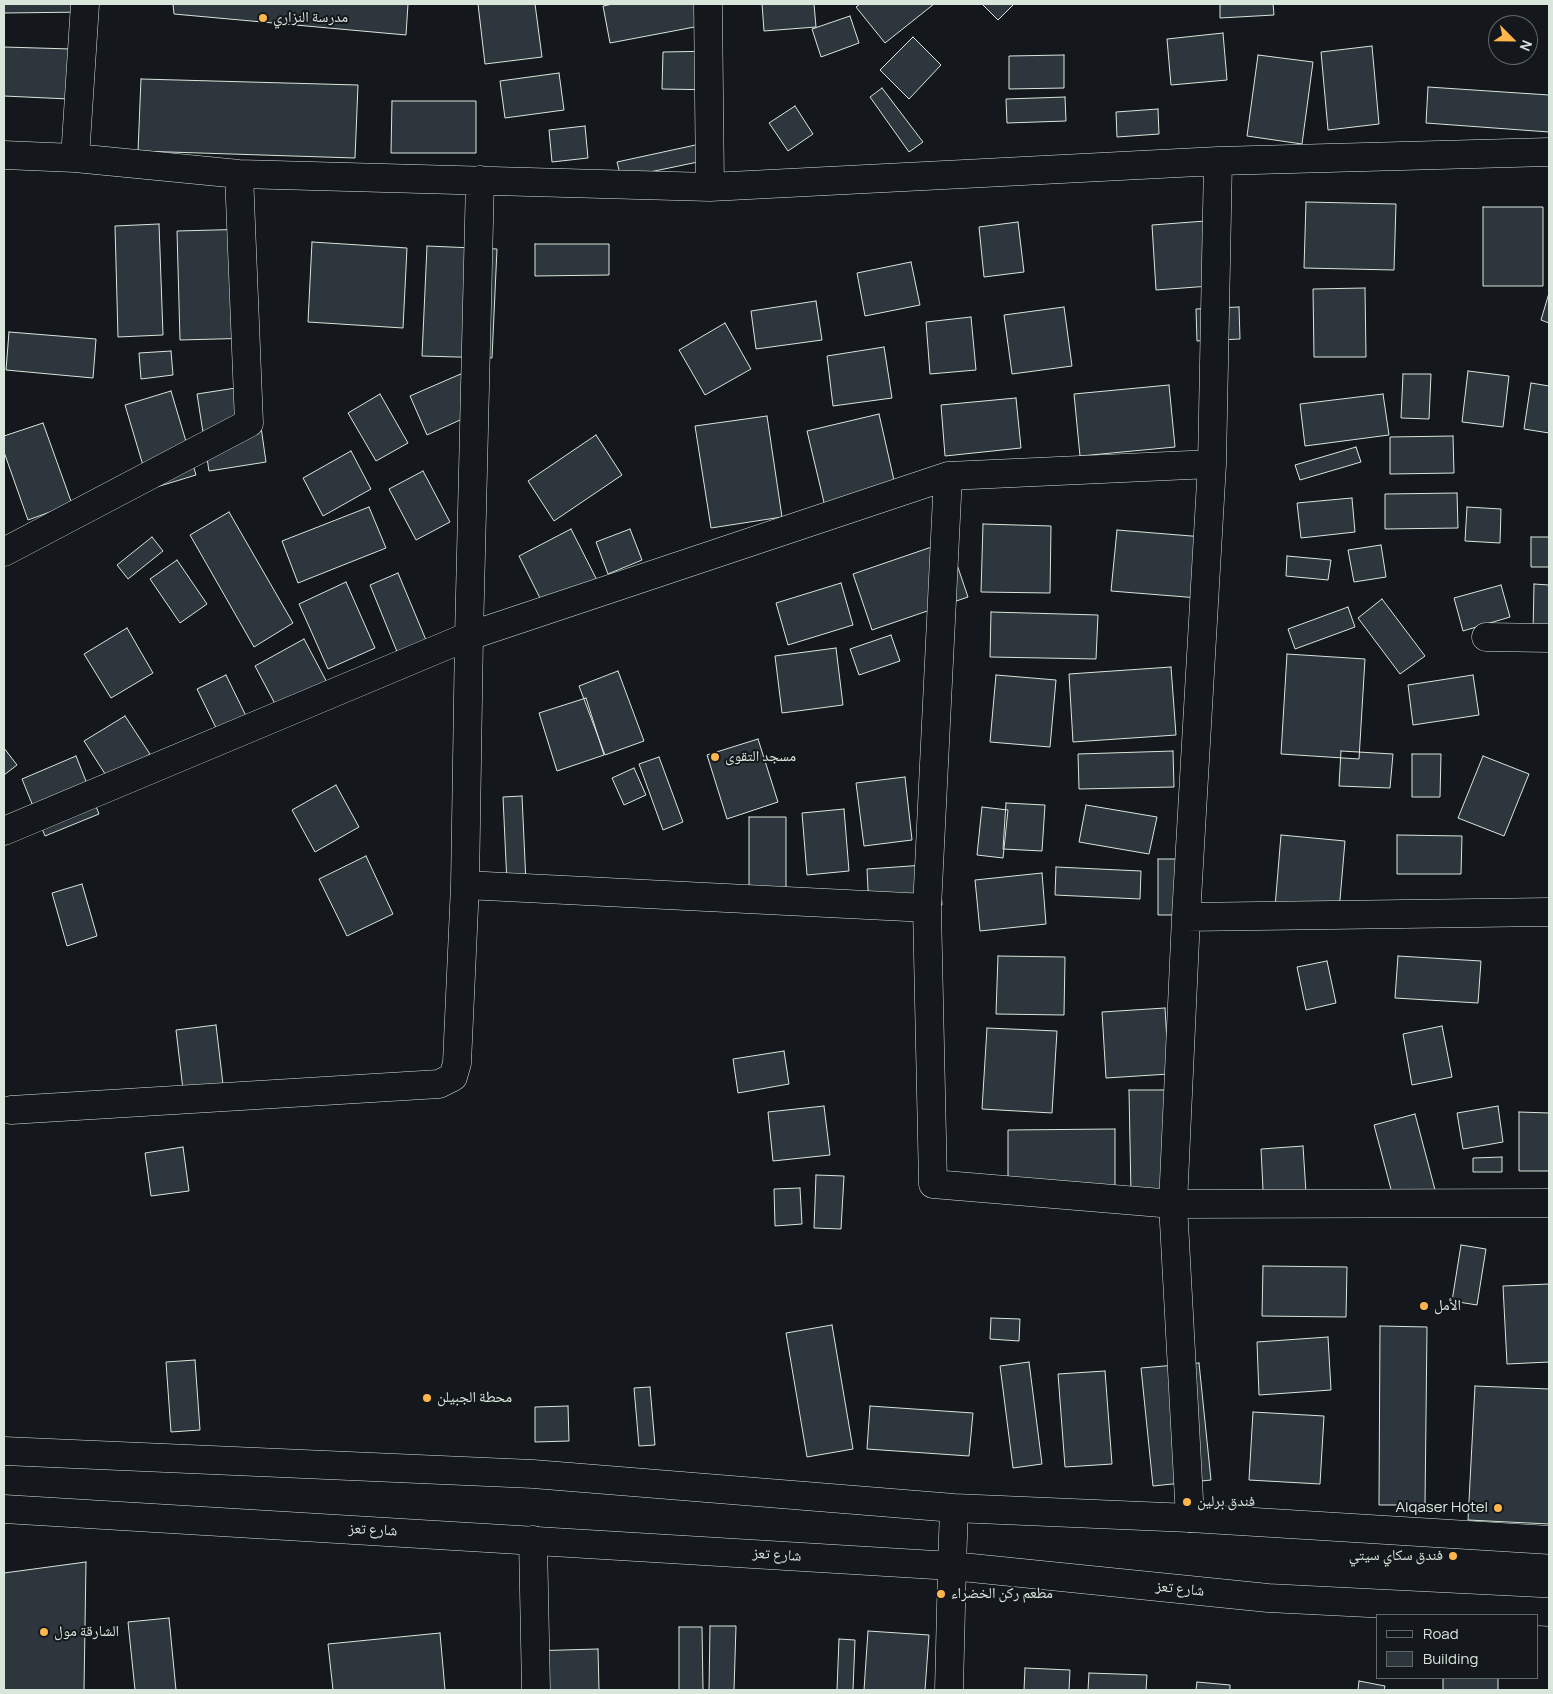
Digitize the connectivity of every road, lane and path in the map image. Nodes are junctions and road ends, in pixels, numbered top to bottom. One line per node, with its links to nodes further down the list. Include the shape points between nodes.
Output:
1 (85, 4): 5 (main road)
2 (708, 4): 9 (main road)
3 (1549, 152): 6 (main road)
4 (4, 155): 5 (main road)
5 (75, 158): 7 (main road)
6 (1218, 161): 9 (main road); 10 (main road)
7 (239, 174): 8 (main road); 12 (main road, via 249,423)
8 (480, 180): 9 (main road); 13 (main road)
9 (710, 187)
10 (1212, 464): 11 (main road); 20 (main road)
11 (948, 476): 13 (main road); 18 (main road)
12 (4, 552)
13 (469, 636): 16 (main road); 17 (main road)
14 (1486, 637): 15 (main road)
15 (1549, 638)
16 (4, 831)
17 (465, 885): 18 (main road); 21 (main road, via 457,1063 453,1077 439,1084)
18 (927, 908): 23 (main road, via 933,1184)
19 (1549, 912): 20 (main road)
20 (1186, 917): 23 (main road)
21 (11, 1110)
22 (1549, 1203): 23 (main road)
23 (1173, 1204): 27 (main road)
24 (4, 1451): 26 (main road, via 533,1474)
25 (4, 1508): 28 (main road, شارع تعز)
26 (954, 1508): 27 (main road); 30 (main road)
27 (1190, 1518): 29 (main road)
28 (533, 1540): 30 (main road, شارع تعز); 32 (main road)
29 (1549, 1540)
30 (952, 1566): 31 (main road, شارع تعز, via 1268,1598); 33 (main road)
31 (1549, 1612)
32 (536, 1690)
33 (949, 1690)

